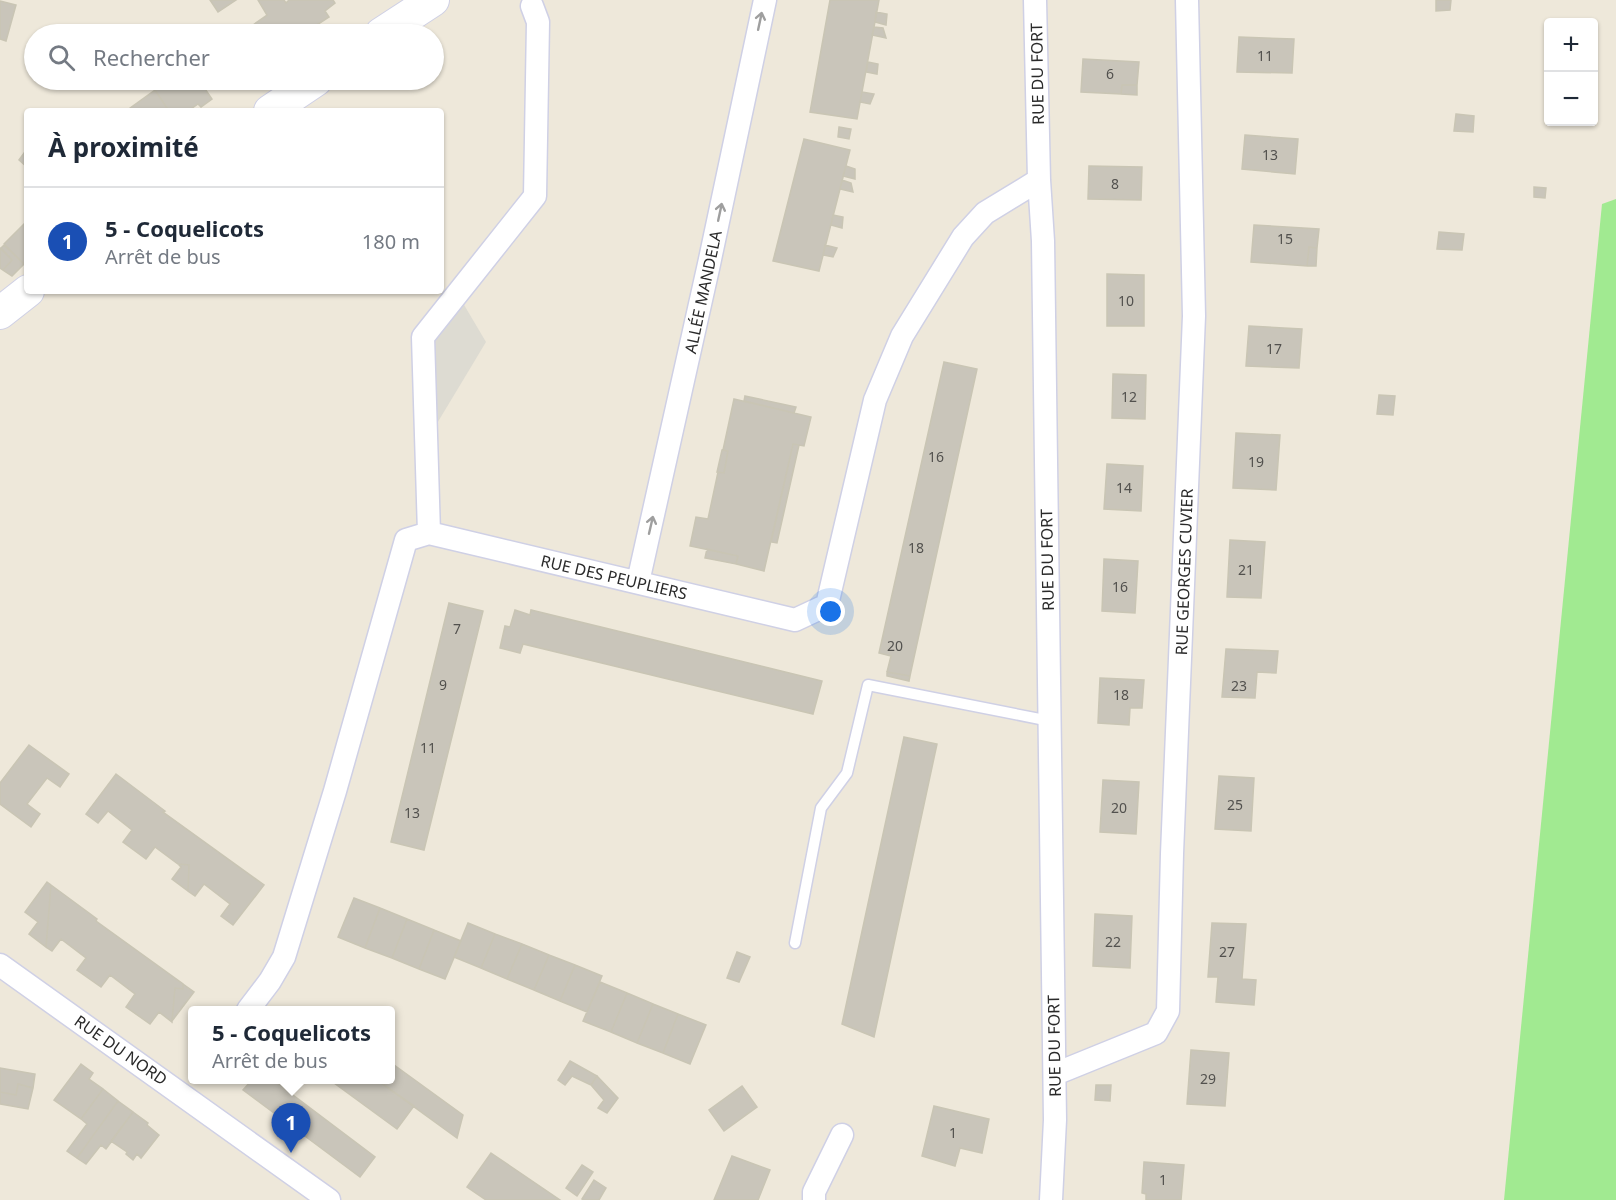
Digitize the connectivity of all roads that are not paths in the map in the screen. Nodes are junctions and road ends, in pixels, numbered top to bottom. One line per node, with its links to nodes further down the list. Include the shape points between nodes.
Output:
1 (433, 0): 6 (street)
2 (765, 0): 13 (street, ALLÉE MANDELA, one-way to 2)
3 (1035, 0): 9 (street, RUE DU FORT)
4 (1187, 0): 18 (street, RUE GEORGES CUVIER, via 1194,316 1168,1011 1156,1033)
5 (532, 6): 12 (street, via 538,22 535,196 423,337)
6 (396, 24)
7 (301, 90): 8 (street)
8 (274, 108)
9 (1039, 180): 13 (street, RUE DES PEUPLIERS, via 985,213 963,237 902,336 875,400 827,605 795,620); 14 (street, RUE DU FORT)
10 (24, 294): 11 (street)
11 (0, 313)
12 (429, 533): 13 (street, RUE DES PEUPLIERS); 17 (street, via 406,540 284,957)
13 (638, 582)
14 (1050, 721): 15 (lane, via 868,685 846,773 821,808); 18 (street, RUE DU FORT)
15 (795, 944)
16 (0, 965): 19 (street, RUE DU NORD)
17 (252, 1006)
18 (1055, 1074): 23 (street, RUE DU FORT)
19 (192, 1088): 21 (street, RUE DU NORD)
20 (842, 1135): 22 (street, via 814,1192)
21 (329, 1200)
22 (814, 1200)
23 (1051, 1200)

